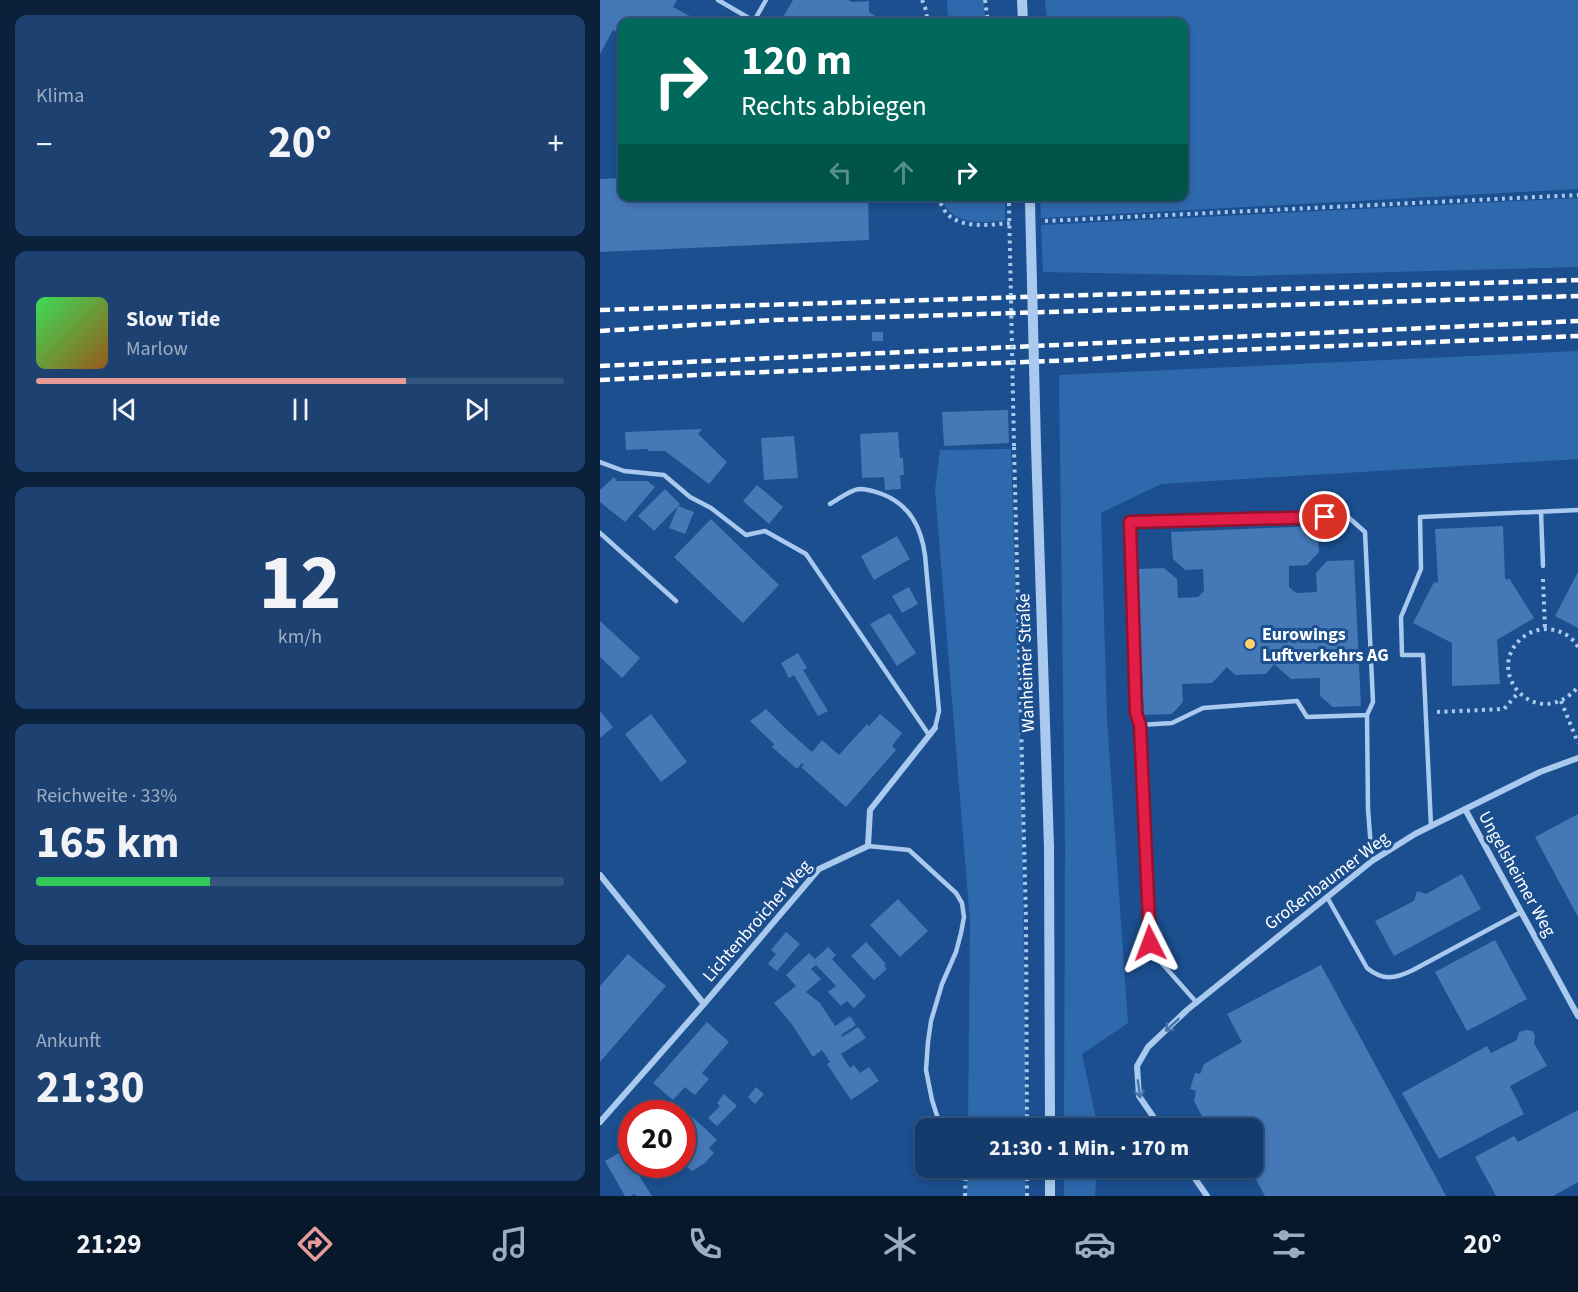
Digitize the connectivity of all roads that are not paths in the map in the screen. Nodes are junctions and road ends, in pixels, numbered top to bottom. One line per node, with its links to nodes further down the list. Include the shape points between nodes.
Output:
1 (718, 0): 4 (lane)
2 (766, 0): 5 (lane)
3 (1022, 0): 6 (street)
4 (749, 18)
5 (756, 18)
6 (1023, 18)
7 (1030, 201): 31 (street, Wanheimer Straße, bridge, via 1049,847)
8 (600, 462): 18 (lane, via 624,471 664,475 746,535 765,531 806,554)
9 (830, 504): 17 (lane, via 857,489 870,490 903,506 919,530 925,555 939,711)
10 (1578, 510): 11 (lane)
11 (1541, 512): 13 (lane); 21 (lane, via 1420,518 1421,569 1401,616 1402,655 1423,655)
12 (600, 533): 14 (lane)
13 (1543, 566)
14 (676, 601)
15 (1367, 715): 16 (lane, via 1307,717 1297,701 1203,708 1172,723); 16 (lane, via 1373,702 1365,532 1347,516 1130,522 1136,713); 23 (lane)
16 (1140, 725): 27 (lane, via 1150,943 1159,960)
17 (935, 728): 18 (street)
18 (929, 735): 22 (street, via 870,810)
19 (1578, 758): 20 (street, Großenbaumer Weg)
20 (1465, 809): 21 (street, Großenbaumer Weg); 26 (street, Ungelsheimer Weg)
21 (1431, 826): 23 (street, Großenbaumer Weg)
22 (868, 846): 28 (street, Lichtenbroicher Weg, via 819,869); 30 (lane, via 909,850 962,903 961,933 942,984 928,1042 926,1070)
23 (1372, 861): 25 (street, Großenbaumer Weg)
24 (600, 875): 28 (street, Lichtenbroicher Weg)
25 (1327, 897): 26 (lane, via 1367,968 1388,978 1413,970); 27 (street, Großenbaumer Weg)
26 (1521, 912): 29 (street, Ungelsheimer Weg)
27 (1197, 1003): 32 (street, Großenbaumer Weg, one-way to 32, via 1148,1047 1137,1066 1139,1096)
28 (704, 1004): 33 (street, Lichtenbroicher Weg)
29 (1578, 1017)
30 (938, 1118)
31 (1050, 1118)
32 (1154, 1118)
33 (600, 1122)
34 (1050, 1178): 36 (street)
35 (1195, 1178): 37 (street)
36 (1050, 1196)
37 (1207, 1196)

